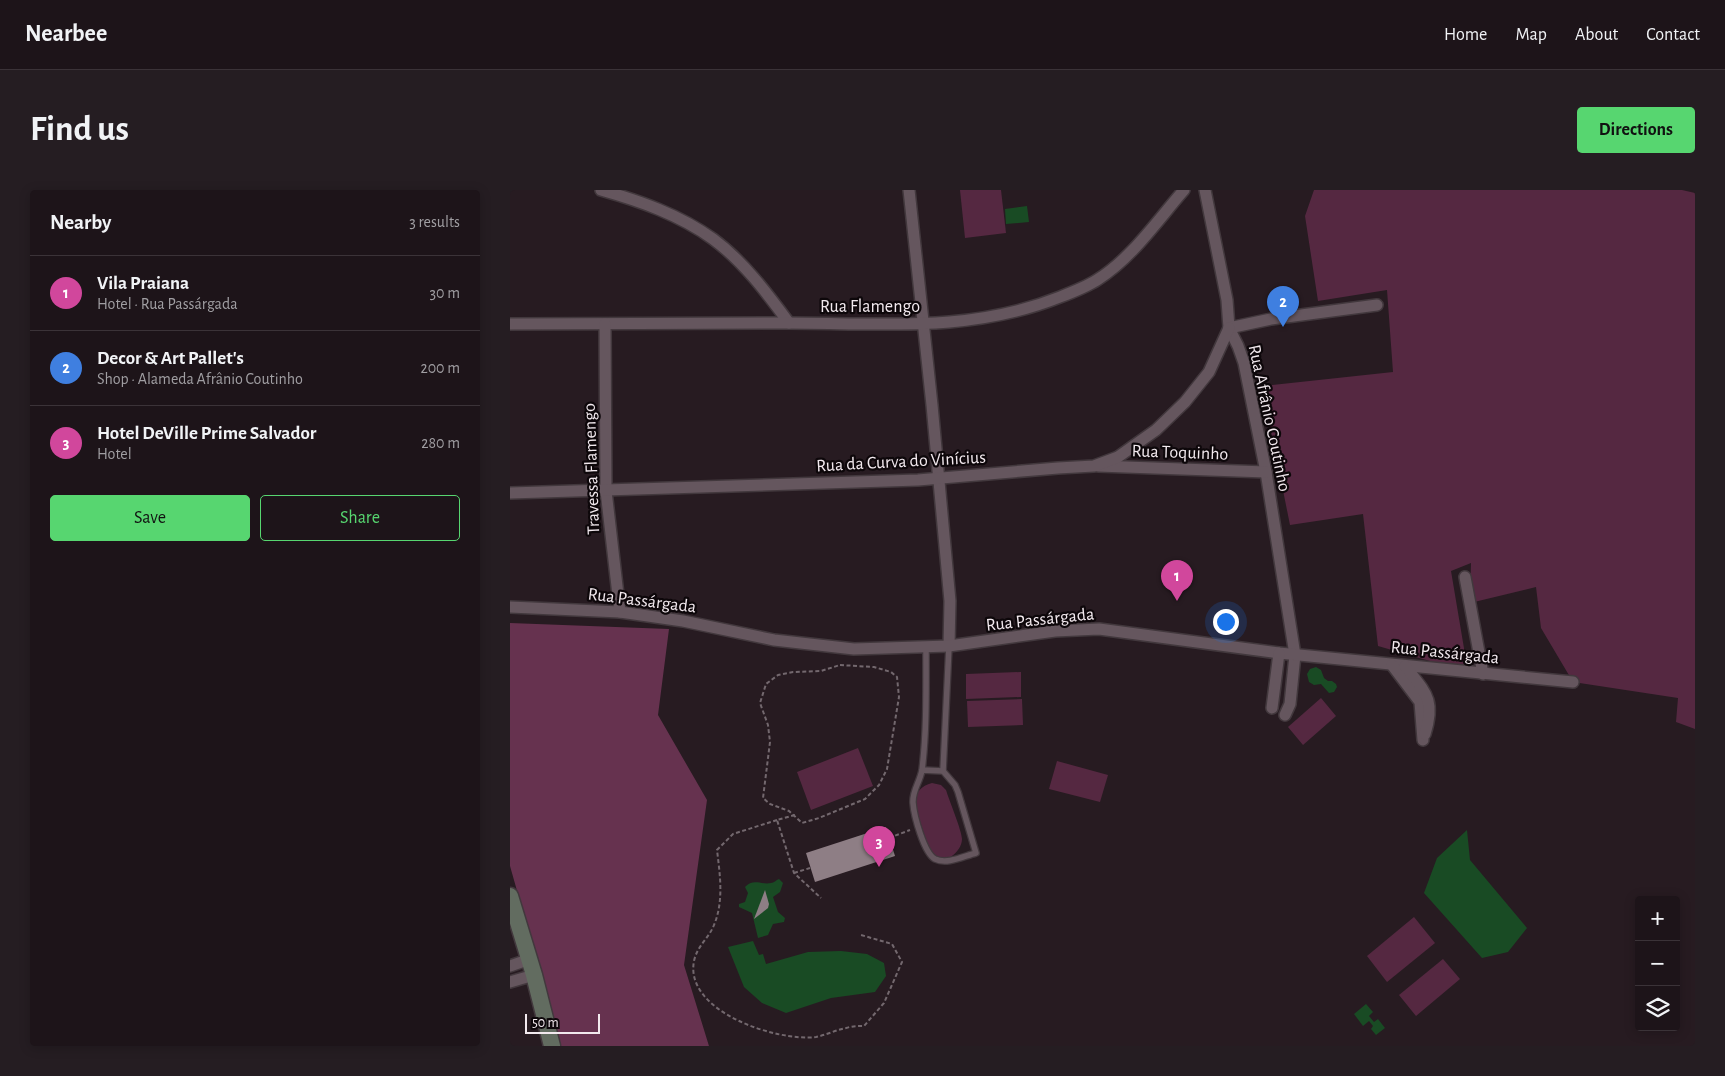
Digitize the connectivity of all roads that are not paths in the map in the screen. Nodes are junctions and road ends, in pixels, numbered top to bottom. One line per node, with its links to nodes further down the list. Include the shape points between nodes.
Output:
1 (601, 190): 6 (street, via 669,214 713,239 747,270)
2 (910, 190): 9 (street)
3 (1184, 190): 9 (street, Rua Flamengo, via 1132,251 1098,280 1049,302 996,317)
4 (1205, 190): 10 (street, Rua Afrânio Coutinho, via 1227,300)
5 (1377, 305): 10 (street)
6 (789, 323): 8 (street, Rua Flamengo); 9 (street, Rua Flamengo)
7 (510, 324): 8 (street, Rua Flamengo)
8 (605, 324): 14 (street, Travessa Flamengo)
9 (924, 325): 13 (street)
10 (1229, 328): 11 (street, Rua da Curva do Vinícius, via 1209,372 1185,402 1156,430 1118,457); 12 (street, Rua Afrânio Coutinho, via 1244,363)
11 (1094, 466): 12 (street, Rua Toquinho); 13 (street, Rua da Curva do Vinícius)
12 (1266, 472): 22 (street, Rua Afrânio Coutinho)
13 (938, 479): 14 (street, Rua da Curva do Vinícius); 19 (street, via 950,600)
14 (606, 491): 15 (street, Rua da Curva do Vinícius); 18 (street, Travessa Flamengo)
15 (510, 493)
16 (1465, 577): 25 (street)
17 (510, 607): 18 (street, Rua Passárgada)
18 (620, 612): 20 (street, Rua Passárgada, via 774,640 854,649)
19 (949, 646): 20 (street, Rua Passárgada); 21 (street, Rua Passárgada, via 1086,629); 30 (lane)
20 (926, 648): 29 (lane)
21 (1279, 653): 22 (street, Rua Passárgada); 27 (street)
22 (1295, 655): 23 (street, Rua Passárgada); 28 (street, Rua Afrânio Coutinho, via 1290,704)
23 (1392, 665): 24 (street, Rua Passárgada); 24 (street, via 1420,702 1423,740 1428,725 1429,702)
24 (1405, 666): 25 (street, Rua Passárgada)
25 (1483, 674): 26 (street, Rua Passárgada)
26 (1573, 682)
27 (1272, 708)
28 (1285, 714)
29 (922, 770): 30 (lane); 30 (lane, via 913,800 919,826 928,853 948,861 976,853 955,785)
30 (943, 770)
31 (510, 896): 33 (main road)
32 (510, 966): 33 (street)
33 (532, 967): 34 (street); 35 (main road)
34 (510, 982)
35 (552, 1046)

